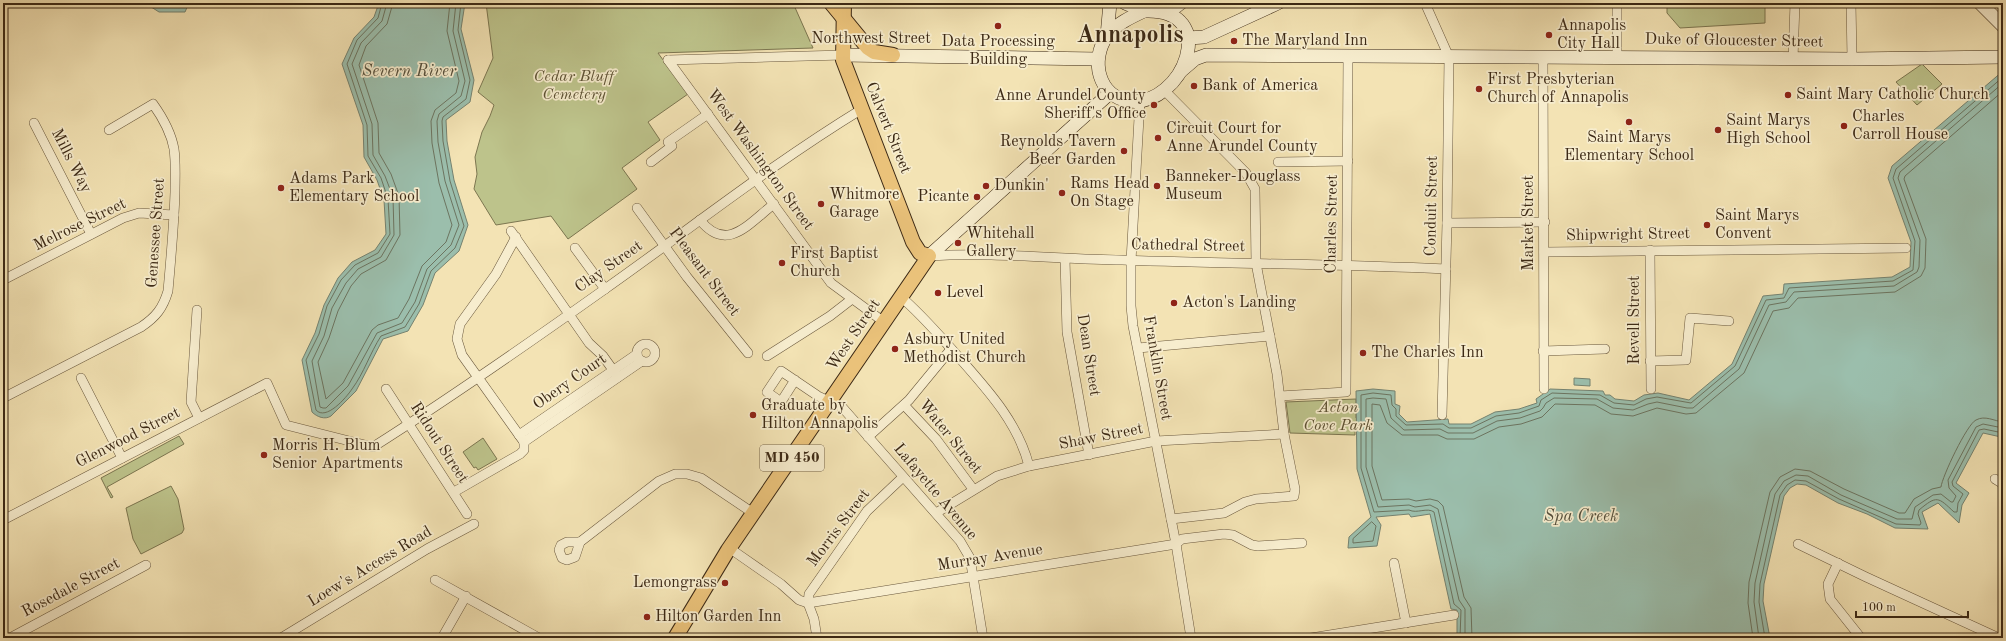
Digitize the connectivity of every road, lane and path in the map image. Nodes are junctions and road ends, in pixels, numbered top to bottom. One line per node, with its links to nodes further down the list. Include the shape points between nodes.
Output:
1 (831, 3): 14 (main road)
2 (844, 3): 14 (main road, Calvert Street)
3 (1110, 3): 16 (main road)
4 (1125, 3): 12 (main road)
5 (1184, 3): 13 (street)
6 (1278, 3): 17 (main road, via 1204,37)
7 (1425, 3): 21 (street, Conduit Street)
8 (1617, 3): 23 (street)
9 (1795, 3): 25 (street)
10 (1851, 3): 26 (street)
11 (1980, 3): 15 (main road)
12 (1144, 12): 13 (main road, via 1161,11); 16 (main road, via 1124,21)
13 (1170, 14): 17 (main road, via 1183,25)
14 (843, 17): 18 (main road, Calvert Street); 19 (main road, via 868,48 874,52)
15 (2003, 26)
16 (1107, 36): 28 (main road)
17 (1188, 38): 29 (main road, via 1187,58)
18 (843, 55): 19 (main road, Northwest Street); 27 (street, Northwest Street); 33 (main road, Calvert Street)
19 (893, 55): 28 (main road, Northwest Street)
20 (1348, 55): 21 (main road, Duke of Gloucester Street); 29 (main road, Duke of Gloucester Street, via 1206,55 1195,59); 37 (street, Charles Street)
21 (1449, 57): 22 (main road, Duke of Gloucester Street); 46 (street, Conduit Street)
22 (1543, 57): 23 (main road, Duke of Gloucester Street); 45 (street, Market Street)
23 (1617, 57): 25 (main road, Duke of Gloucester Street)
24 (2003, 57): 26 (main road, Duke of Gloucester Street)
25 (1794, 59): 26 (main road, Duke of Gloucester Street)
26 (1852, 59)
27 (668, 60): 34 (street, West Washington Street)
28 (1098, 60): 31 (main road, via 1100,80)
29 (1181, 71): 30 (main road)
30 (1164, 90): 32 (main road); 56 (street, via 1252,181 1256,198)
31 (1110, 93): 32 (main road, via 1124,100); 53 (main road, West Street / MD 450)
32 (1140, 100): 55 (street, Franklin Street)
33 (862, 109): 40 (street, Clay Street); 53 (main road, Calvert Street, via 915,245 920,253)
34 (708, 114): 38 (street, via 668,142 672,146); 40 (street, West Washington Street)
35 (34, 123): 47 (street, Mills Way)
36 (109, 130): 43 (street, Genessee Street, via 153,104 163,117 174,149)
37 (1348, 161): 39 (street); 57 (street, Charles Street)
38 (651, 162)
39 (1278, 162)
40 (756, 179): 41 (street, West Washington Street); 44 (street, Clay Street)
41 (774, 204): 44 (street, via 734,235 722,236 712,233); 62 (street, West Washington Street, via 831,283)
42 (637, 208): 48 (street, Pleasant Street)
43 (174, 215): 47 (street, Melrose Street, via 139,213); 84 (street, Genessee Street, via 168,291 159,313 141,327)
44 (700, 220): 48 (street, Clay Street)
45 (1544, 222): 46 (street); 52 (street, Market Street)
46 (1448, 223): 58 (street, Conduit Street)
47 (91, 234): 59 (street, Melrose Street)
48 (665, 246): 60 (street, Clay Street); 72 (street, Pleasant Street, via 687,278)
49 (575, 248): 60 (street)
50 (1906, 248): 51 (street, Shipwright Street)
51 (1650, 250): 52 (street, Shipwright Street); 75 (street, Revell Street)
52 (1544, 252): 71 (street, Market Street)
53 (929, 256): 54 (street, Cathedral Street); 61 (main road, West Street / MD 450)
54 (1066, 259): 55 (street, Cathedral Street); 95 (street, Dean Street, via 1067,332)
55 (1131, 260): 56 (street, Cathedral Street); 68 (street, Franklin Street, via 1131,306)
56 (1256, 262): 57 (street, Cathedral Street); 67 (street)
57 (1347, 264): 58 (street, Cathedral Street); 83 (street, Charles Street, via 1346,392)
58 (1446, 269): 87 (street, Conduit Street)
59 (3, 280)
60 (604, 289): 64 (street, Clay Street)
61 (901, 297): 66 (main road, West Street / MD 450); 70 (street, via 931,324)
62 (852, 299): 66 (street, West Washington Street); 73 (street)
63 (197, 310): 88 (street, via 191,402)
64 (569, 314): 76 (street); 77 (street, Clay Street); 77 (street, via 513,234 496,274 460,324 457,339 462,355)
65 (1729, 321): 75 (street, via 1690,318 1686,360)
66 (884, 322): 85 (main road, West Street / MD 450)
67 (1270, 336): 68 (street); 83 (street)
68 (1138, 348): 93 (street, Franklin Street)
69 (1605, 348): 71 (street)
70 (951, 349): 86 (street); 97 (street, via 997,403 1022,441)
71 (1543, 351): 81 (street, Market Street)
72 (748, 353)
73 (767, 356)
74 (639, 357): 76 (street, Obery Court)
75 (1650, 361): 82 (street, Revell Street)
76 (615, 374): 92 (street, Obery Court)
77 (477, 377): 89 (street, Clay Street); 92 (street)
78 (81, 378): 96 (street)
79 (795, 380): 85 (street, Lafayette Avenue)
80 (386, 389): 89 (street, Ridout Street)
81 (1544, 389)
82 (1651, 389)
83 (1280, 396): 90 (street)
84 (3, 398)
85 (830, 402): 91 (street, Lafayette Avenue, via 842,407); 103 (main road, West Street / MD 450)
86 (904, 405): 91 (street); 101 (street, Water Street, via 936,439)
87 (1442, 415)
88 (199, 418): 94 (street, Glenwood Street, via 267,383 286,425); 96 (street, Glenwood Street)
89 (409, 424): 94 (street, Clay Street); 102 (street, Ridout Street)
90 (1284, 434): 93 (street, Shaw Street); 106 (street, via 1295,489 1294,496 1256,499 1224,513)
91 (868, 437): 98 (street, Lafayette Avenue)
92 (522, 438): 102 (street, via 524,450 520,454)
93 (1156, 441): 95 (street, Shaw Street); 106 (street, Franklin Street)
94 (373, 447)
95 (1089, 454): 97 (street, Shaw Street)
96 (122, 458): 107 (street, Glenwood Street)
97 (1029, 466): 101 (street, Shaw Street, via 997,476)
98 (903, 477): 104 (street, Lafayette Avenue); 120 (street, Morris Street, via 867,511 809,594)
99 (1995, 479): 100 (street)
100 (2003, 484)
101 (973, 489): 104 (street, Shaw Street)
102 (454, 492): 105 (street, Ridout Street)
103 (753, 513): 109 (street, via 701,478 675,474 659,481); 113 (main road, West Street / MD 450)
104 (936, 513): 117 (street, Lafayette Avenue, via 965,549 970,558)
105 (467, 514)
106 (1171, 519): 111 (street, Franklin Street)
107 (3, 520)
108 (474, 524): 125 (street, Loew's Access Road, via 427,549)
109 (580, 542)
110 (1302, 543): 111 (street, Murray Avenue, via 1258,546 1233,535 1224,534 1182,539)
111 (1176, 544): 117 (street, Murray Avenue); 131 (street, Franklin Street)
112 (1798, 544): 115 (street)
113 (728, 550): 120 (street, via 735,552 782,584 799,600); 128 (main road, West Street / MD 450)
114 (1394, 563): 122 (street)
115 (1838, 563): 123 (street); 133 (street, via 1828,584 1830,599)
116 (146, 565): 124 (street, Rosedale Street)
117 (973, 576): 120 (street, Murray Avenue); 130 (street, Lafayette Avenue)
118 (435, 580): 119 (street)
119 (466, 596): 126 (street); 127 (street)
120 (808, 603): 129 (street)
121 (1454, 615): 122 (street)
122 (1406, 623): 132 (street)
123 (1977, 628): 134 (street); 135 (street)
124 (10, 638)
125 (281, 638)
126 (442, 638)
127 (539, 638)
128 (675, 638)
129 (817, 638)
130 (983, 638)
131 (1191, 638)
132 (1311, 638)
133 (1861, 638)
134 (1974, 638)
135 (1999, 638)

